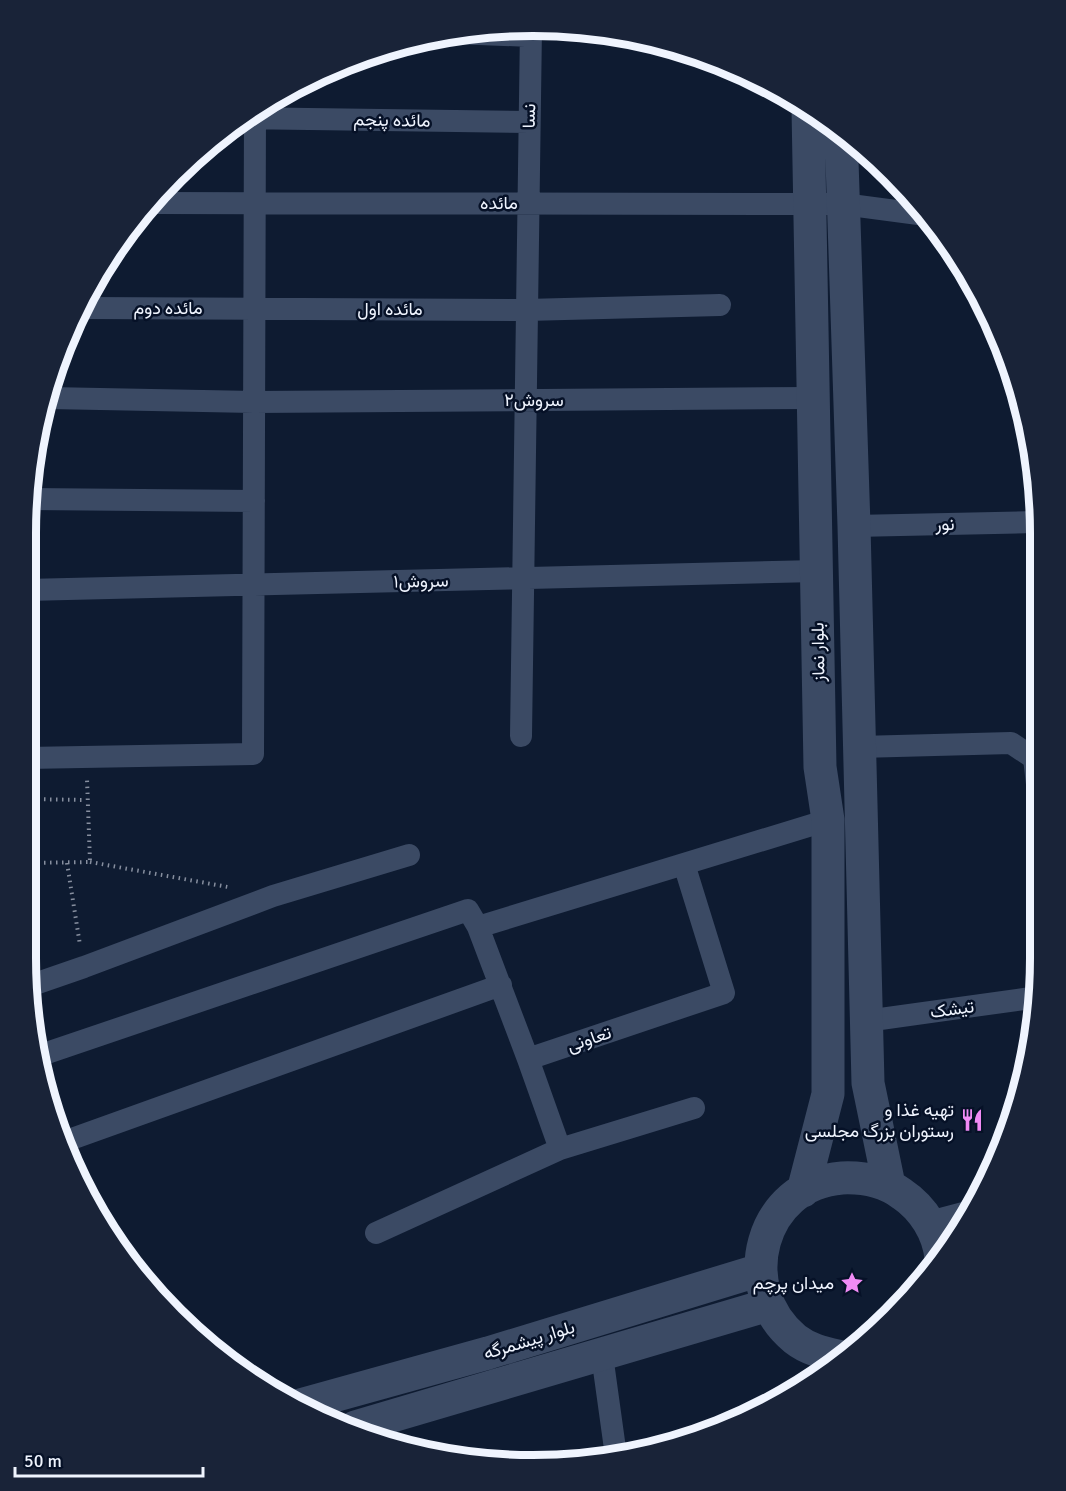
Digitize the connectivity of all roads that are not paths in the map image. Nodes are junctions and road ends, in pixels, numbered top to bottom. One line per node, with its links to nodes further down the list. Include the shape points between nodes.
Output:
1 (531, 36): 4 (street, نسا)
2 (263, 116): 4 (street, مائده پنجم)
3 (808, 120): 10 (main road, بلوار نماز)
4 (529, 122): 9 (street, نسا)
5 (252, 123): 8 (street)
6 (841, 143): 11 (main road)
7 (161, 203): 8 (street, مائده)
8 (255, 203): 9 (street, مائده); 15 (street)
9 (528, 203): 10 (street, مائده); 16 (street, نسا)
10 (810, 204): 11 (street, مائده); 18 (main road, بلوار نماز)
11 (843, 204): 12 (street, مائده); 24 (main road)
12 (914, 213)
13 (720, 305): 16 (street, مائده اول)
14 (90, 308): 15 (street, مائده دوم)
15 (254, 308): 16 (street, مائده اول); 20 (street)
16 (526, 310): 19 (street, نسا)
17 (55, 398): 20 (street)
18 (813, 398): 19 (street, سروش۲); 25 (main road, بلوار نماز)
19 (525, 400): 20 (street, سروش۲); 26 (street, نسا)
20 (254, 402): 22 (street)
21 (37, 499): 22 (street)
22 (254, 501): 27 (street)
23 (1030, 522): 24 (street, نور)
24 (854, 526): 30 (main road)
25 (817, 572): 26 (street, سروش۱); 33 (main road, بلوار نماز, via 820,767)
26 (522, 578): 27 (street, سروش۱); 29 (street, نسا)
27 (253, 584): 28 (street, سروش۱); 32 (street, via 253,754)
28 (36, 590)
29 (521, 736)
30 (859, 747): 31 (street, via 1011,743); 40 (main road)
31 (1030, 756)
32 (36, 758)
33 (828, 820): 35 (street); 47 (main road, بلوار نماز, via 828,1094)
34 (409, 855): 37 (street, via 273,896)
35 (684, 864): 36 (street); 42 (street, تعاونی, via 724,993)
36 (478, 927): 38 (street); 41 (street, via 468,910)
37 (37, 983)
38 (501, 985): 42 (street); 44 (street)
39 (1028, 998): 40 (street, تیشک)
40 (866, 1021): 46 (main road, via 868,1083)
41 (46, 1053)
42 (528, 1059): 45 (street)
43 (694, 1108): 45 (street)
44 (71, 1139)
45 (560, 1149): 50 (street)
46 (889, 1185): 47 (main road, via 860,1177 830,1179); 49 (main road, via 914,1202)
47 (803, 1191): 52 (main road, via 785,1205 771,1225)
48 (954, 1221): 49 (main road)
49 (932, 1227): 51 (main road)
50 (376, 1233)
51 (937, 1246)
52 (760, 1270): 53 (main road); 58 (main road, بلوار پیشمرگه)
53 (768, 1305): 54 (main road); 55 (main road, بلوار پیشمرگه)
54 (796, 1339): 56 (main road); 57 (main road)
55 (602, 1355): 59 (main road, بلوار پیشمرگه); 60 (street)
56 (832, 1355)
57 (815, 1367)
58 (310, 1402)
59 (363, 1425)
60 (615, 1448)

